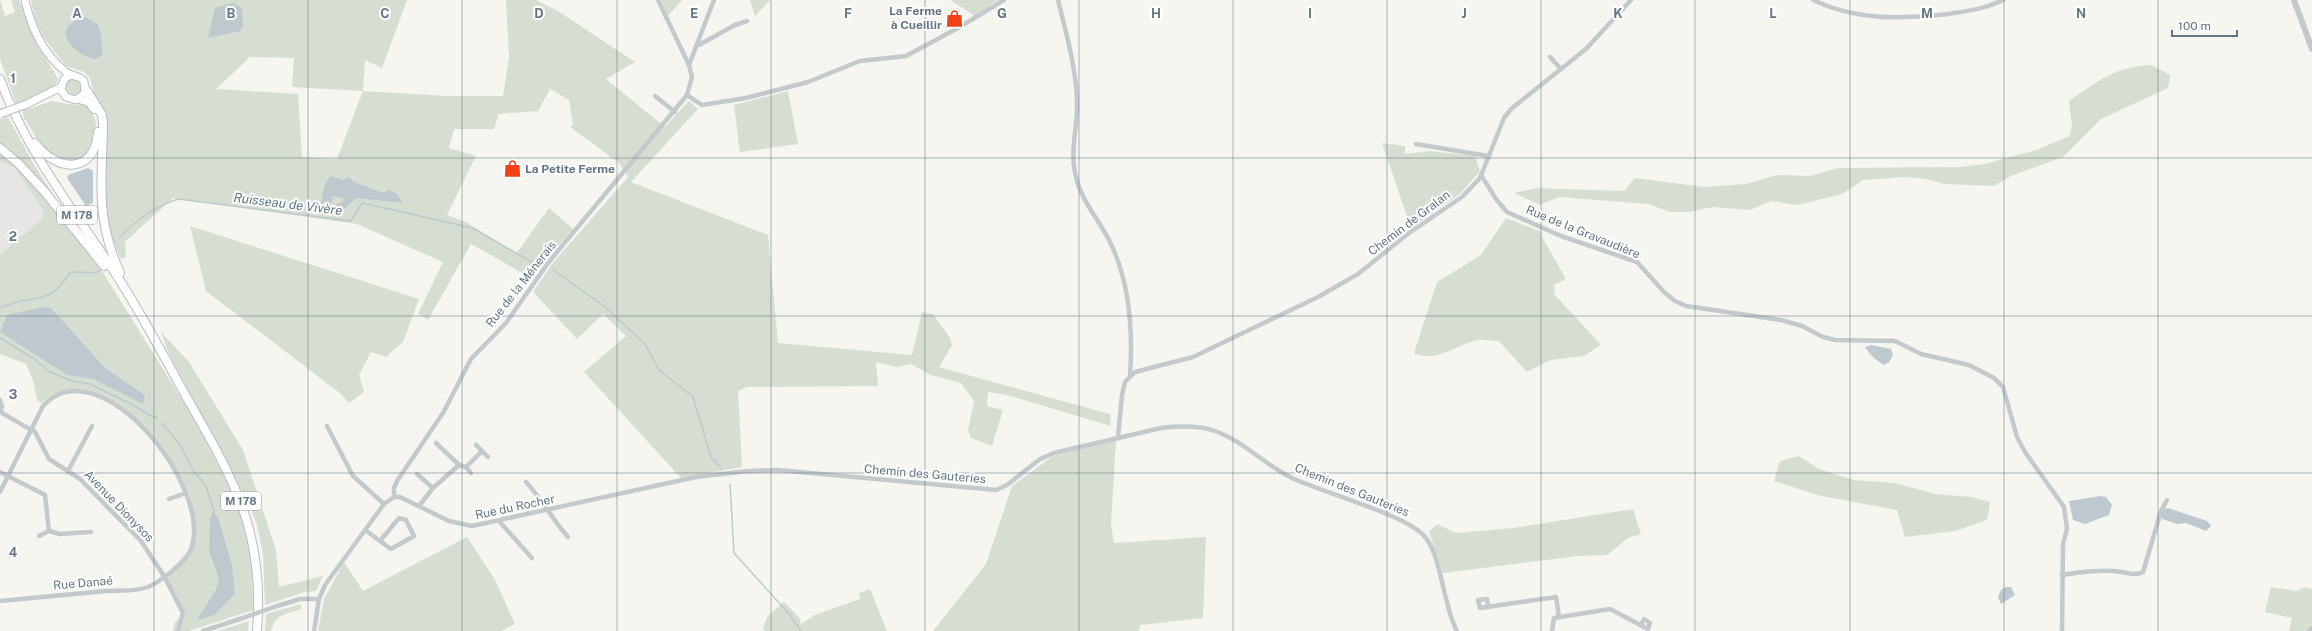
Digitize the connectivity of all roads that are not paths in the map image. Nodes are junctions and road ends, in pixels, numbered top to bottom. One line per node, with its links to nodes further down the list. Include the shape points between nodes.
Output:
1 (25, 0): 16 (main road, via 38,37)
2 (658, 0): 13 (street, Rue de la Ménerais)
3 (714, 0): 11 (street)
4 (1004, 0): 24 (street, via 906,56 860,61 808,82 746,98 702,104)
5 (1058, 0): 38 (street, via 1076,83 1077,110 1072,155 1074,172 1088,207 1111,246 1122,278 1133,341)
6 (1631, 0): 18 (street, Chemin de Gralan, via 1604,31)
7 (1813, 0): 8 (street, via 1853,14 1883,18 1911,18 1987,8)
8 (2003, 0)
9 (2294, 0): 12 (street)
10 (747, 21): 11 (street)
11 (699, 45): 14 (street)
12 (2312, 49)
13 (683, 51): 14 (street); 17 (street, Rue de la Ménerais)
14 (694, 52): 17 (street)
15 (1550, 56): 18 (street)
16 (52, 59): 19 (main road); 21 (main road)
17 (689, 65): 24 (street, Rue de la Ménerais, via 692,77)
18 (1561, 69): 34 (street, Chemin de Gralan, via 1511,109 1504,118)
19 (71, 75): 21 (main road); 22 (main road, via 82,78)
20 (0, 79): 29 (main road, M 178)
21 (62, 85): 25 (main road); 27 (main road)
22 (86, 89): 28 (main road); 37 (main road, via 102,115 100,202 107,240 122,278)
23 (0, 90): 36 (main road, M 178, via 30,151)
24 (687, 95): 30 (street, Rue de la Ménerais)
25 (64, 96): 27 (main road); 28 (main road, via 72,100)
26 (655, 96): 30 (street)
27 (39, 99): 31 (main road, bridge)
28 (79, 99): 29 (main road, via 88,102 97,116 96,147 92,155 78,164 66,166 46,156)
29 (12, 108): 37 (main road, M 178, via 36,152)
30 (675, 112): 62 (street, Rue de la Ménerais, via 548,264 506,323 471,359 443,413 397,481)
31 (0, 114)
32 (1416, 144): 34 (street)
33 (0, 148): 36 (main road, via 44,191)
34 (1488, 156): 35 (street, Chemin de Gralan)
35 (1481, 175): 38 (street, Chemin de Gralan, via 1462,196 1409,233 1358,274 1318,297 1193,357 1144,368); 76 (street, Rue de la Gravaudière, via 1507,212 1561,236 1637,262 1665,293 1674,301 1686,306 1782,320 1835,340 1895,341 1921,354 1968,365 1994,378 2003,387 2025,452 2064,507 2067,529 2063,544)
36 (104, 266): 39 (main road, M 178)
37 (146, 321): 39 (main road, M 178)
38 (1130, 376): 45 (street, via 1125,382 1122,395)
39 (179, 384): 85 (main road, M 178, via 230,476 246,515 258,577)
40 (0, 400): 41 (street)
41 (0, 412): 44 (street)
42 (92, 426): 52 (street)
43 (327, 426): 65 (street, via 353,476)
44 (31, 429): 52 (street, Avenue Dionysos, via 41,440 49,459); 56 (street, Rue Danaé); 60 (street, Rue Danaé, via 41,409 53,397 70,391 91,393 122,411 143,428 169,458)
45 (1118, 437): 61 (street, Chemin des Gauteries, via 1054,453 996,490 778,470 696,477); 87 (street, Chemin des Gauteries, via 1176,426 1216,431 1290,477 1413,526 1427,538 1431,547)
46 (436, 443): 50 (street)
47 (476, 445): 48 (street)
48 (482, 451): 49 (street); 51 (street)
49 (488, 457)
50 (459, 465): 51 (street); 58 (street)
51 (466, 466): 54 (street)
52 (68, 470): 77 (street, Avenue Dionysos, via 141,541)
53 (0, 472): 56 (street)
54 (472, 473)
55 (417, 474): 58 (street)
56 (8, 476): 59 (street, Rue Danaé); 70 (street, via 45,495)
57 (526, 482): 67 (street)
58 (433, 488): 66 (street)
59 (0, 492)
60 (186, 493): 63 (street); 77 (street, Rue Danaé, via 193,520 192,546 184,560)
61 (620, 494): 67 (street, Rue du Rocher)
62 (394, 497): 65 (street); 66 (street, Rue du Rocher, via 400,497)
63 (170, 499)
64 (2167, 500): 76 (street, via 2161,511 2143,572 2136,574 2092,571)
65 (384, 504): 69 (street)
66 (419, 506): 68 (street, Rue du Rocher, via 449,521 466,526)
67 (548, 510): 68 (street, Rue du Rocher); 73 (street, via 552,520)
68 (499, 521): 75 (street)
69 (365, 530): 74 (street); 78 (street)
70 (49, 531): 71 (street, via 60,534); 72 (street)
71 (91, 532)
72 (39, 536)
73 (568, 537)
74 (380, 541): 74 (street, via 391,549 414,536 406,520 399,518)
75 (532, 558)
76 (2062, 575): 89 (street, Rue de la Gravaudière)
77 (164, 576): 79 (street, Rue Danaé, via 142,588); 83 (street, Avenue Dionysos, via 183,613)
78 (319, 599): 84 (street, bridge, via 300,599); 86 (street)
79 (0, 601)
80 (1488, 607): 81 (street, via 1556,597)
81 (1559, 617): 82 (street, via 1610,609); 88 (street, via 1554,618)
82 (1641, 625)
83 (178, 631)
84 (203, 631)
85 (257, 631)
86 (314, 631)
87 (1457, 631)
88 (1552, 631)
89 (2062, 631)

